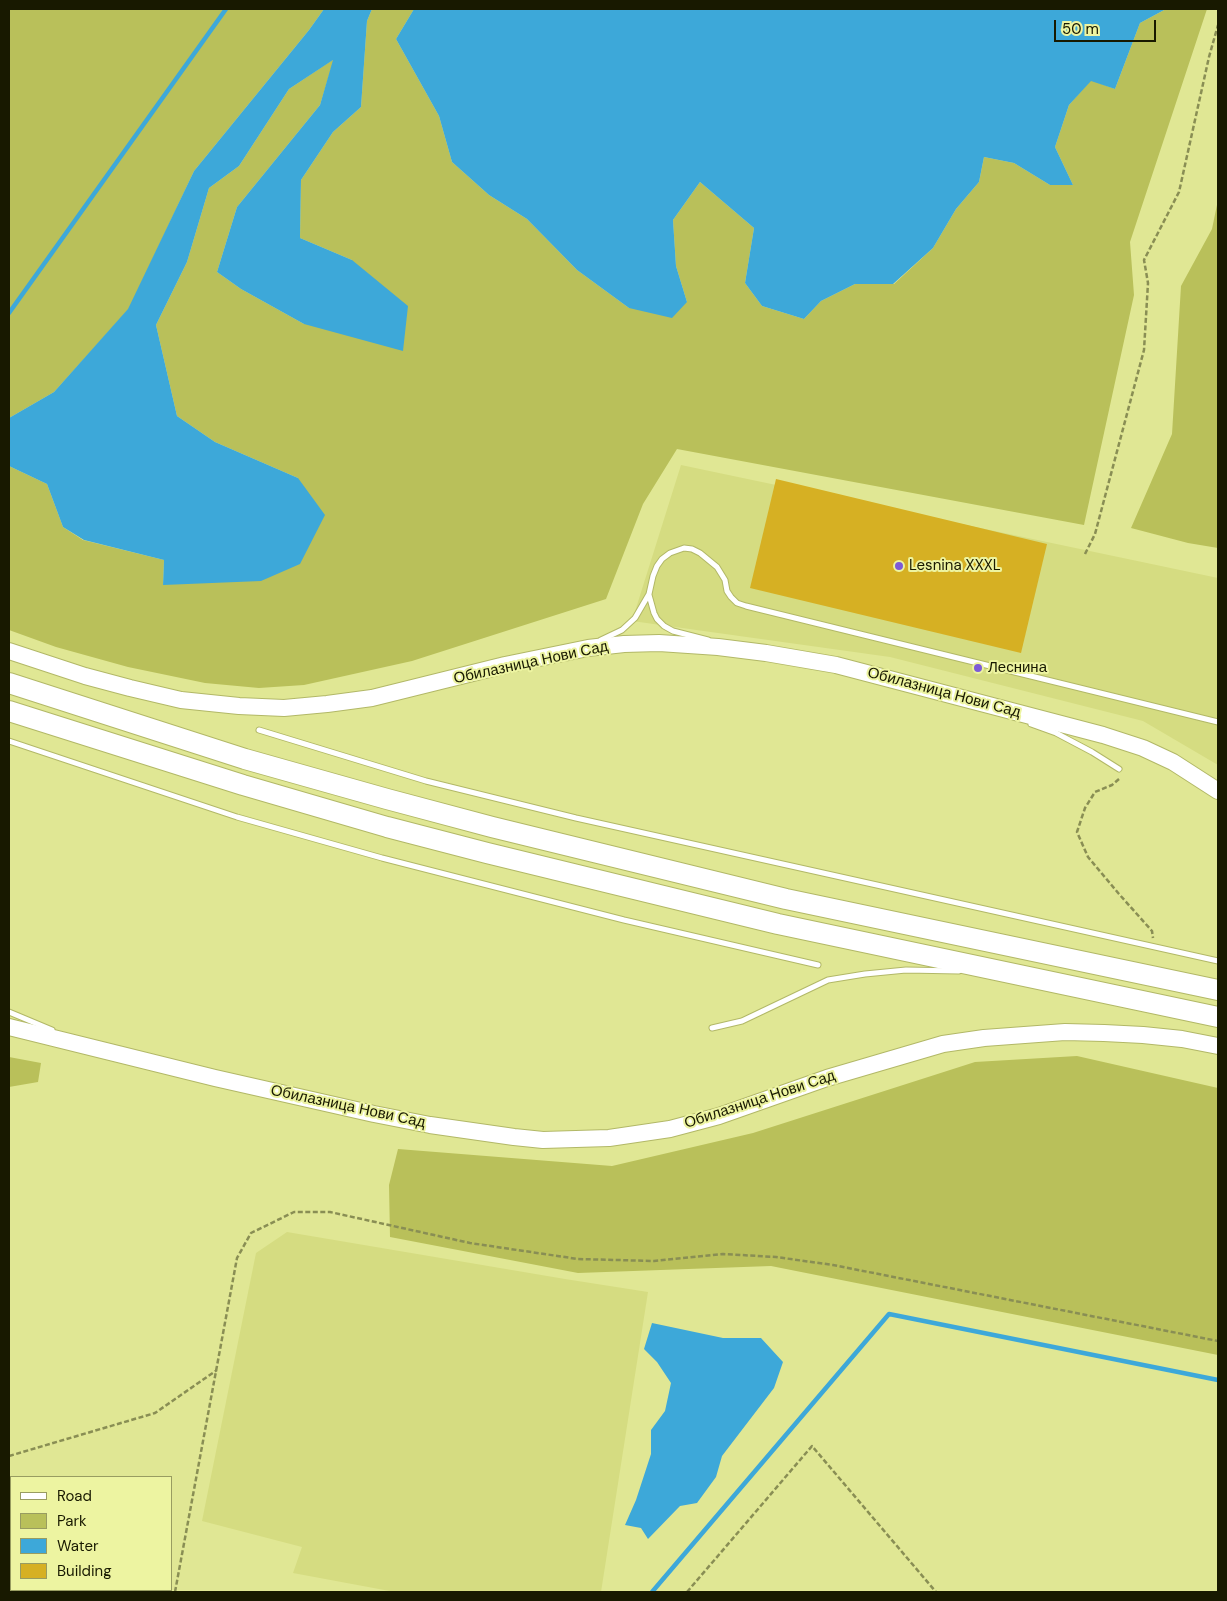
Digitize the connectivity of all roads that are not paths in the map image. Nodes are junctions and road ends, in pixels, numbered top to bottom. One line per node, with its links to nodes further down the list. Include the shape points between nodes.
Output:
1 (649, 594): 2 (lane, via 654,613 664,626 709,640); 3 (lane, via 629,625); 9 (lane, via 656,566 662,559 676,549 692,549 717,566 725,580 726,591 737,603 746,606)
2 (718, 647): 3 (main road, Обилазница Нови Сад, via 659,643); 6 (main road, Обилазница Нови Сад, via 836,665)
3 (588, 648): 4 (main road, Обилазница Нови Сад, via 372,698 284,708 181,700 85,676)
4 (9, 651)
5 (9, 683): 20 (highway, via 245,759 492,827 786,899)
6 (945, 694): 8 (lane); 14 (main road, Обилазница Нови Сад, via 1143,748 1173,762)
7 (9, 711): 19 (highway, via 387,827 769,922)
8 (1020, 720)
9 (1218, 722)
10 (1029, 723): 13 (lane, via 1056,733)
11 (259, 730): 15 (lane, via 426,781 576,818)
12 (9, 741): 16 (lane, via 237,818 624,920)
13 (1119, 769)
14 (1218, 791)
15 (1218, 961)
16 (818, 965)
17 (966, 972): 24 (lane, via 906,970 828,980 742,1020)
18 (976, 972): 19 (lane)
19 (1006, 972): 22 (highway)
20 (1218, 990)
21 (9, 1012): 26 (lane)
22 (1218, 1017)
23 (9, 1027): 26 (main road, Обилазница Нови Сад)
24 (712, 1028)
25 (1218, 1046): 26 (main road, Обилазница Нови Сад, via 1182,1039 1104,1033 1065,1032 984,1038 943,1044 670,1129 609,1138 552,1140 430,1125)
26 (98, 1049)

